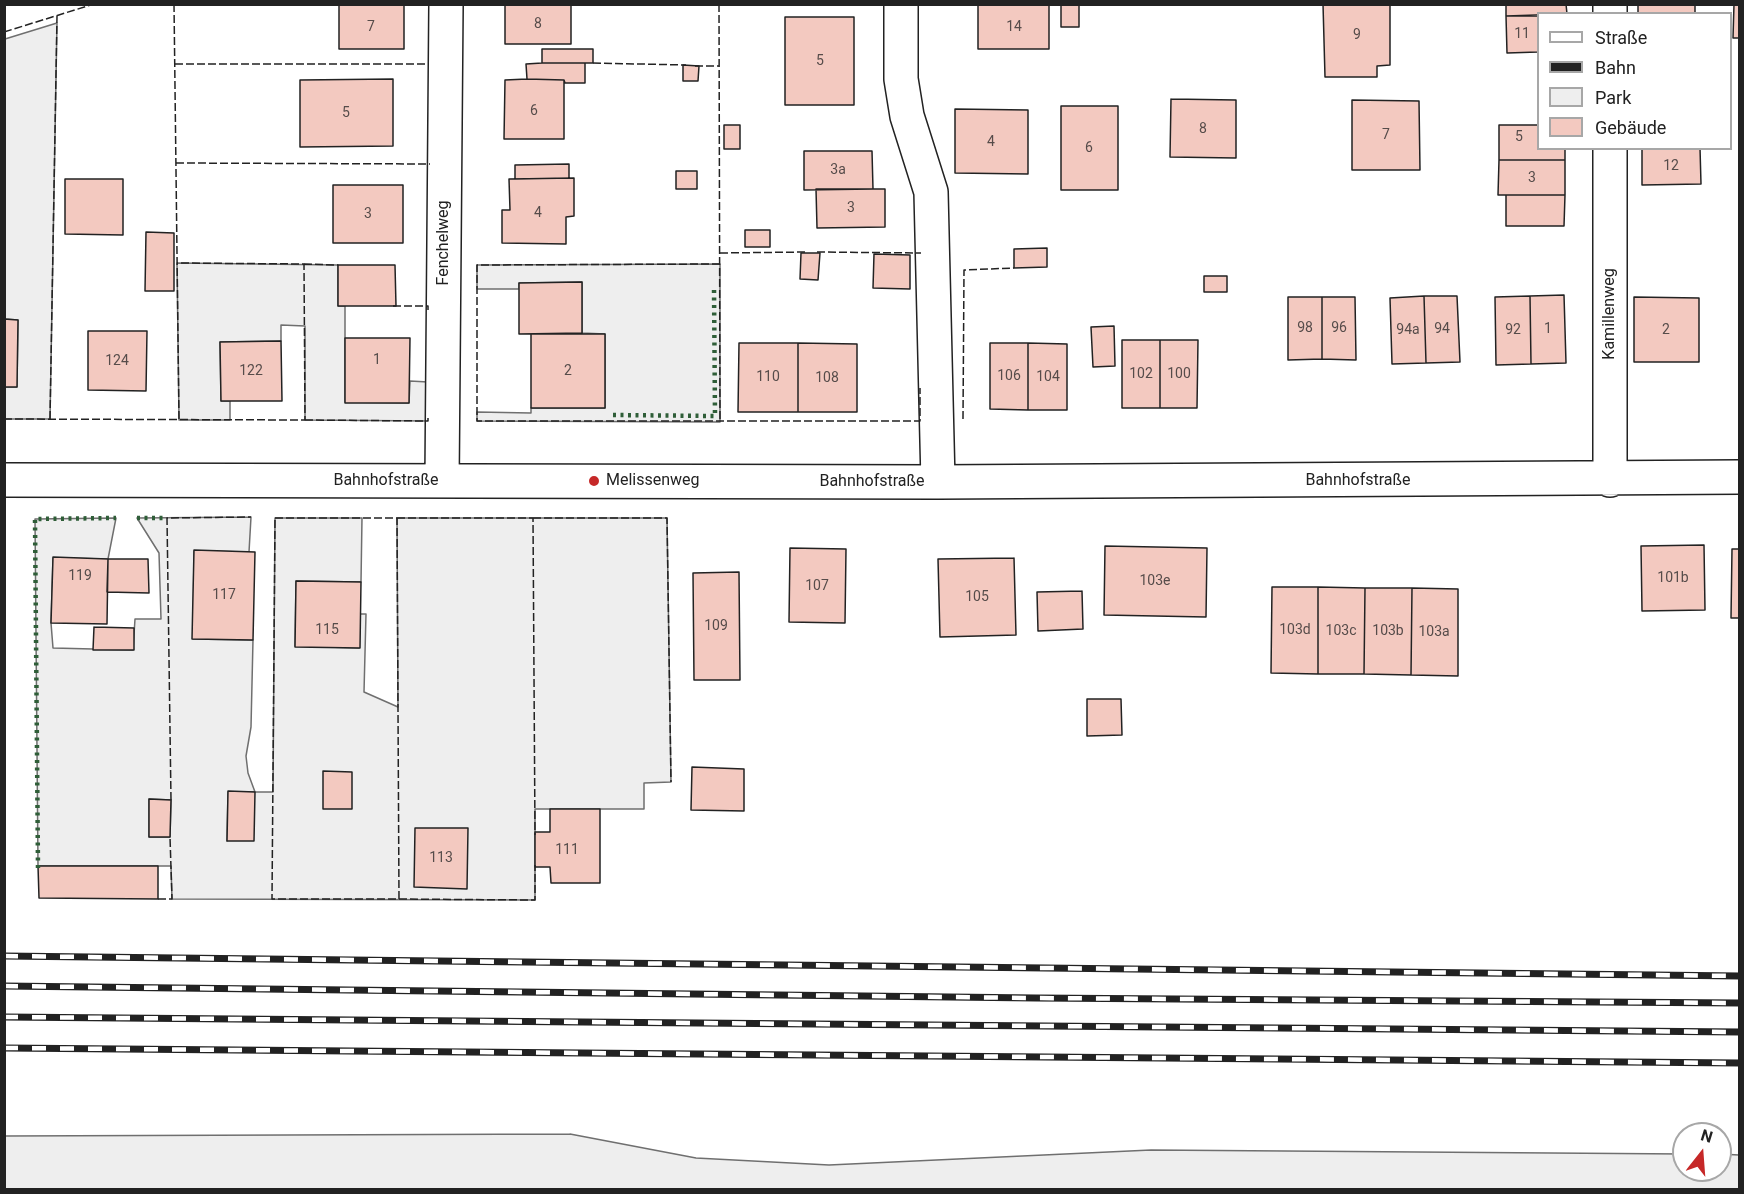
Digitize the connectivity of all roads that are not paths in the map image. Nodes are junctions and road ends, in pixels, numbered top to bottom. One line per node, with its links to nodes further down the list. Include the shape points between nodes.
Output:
1 (446, 4): 7 (street, Fenchelweg)
2 (901, 4): 8 (street, via 901,80 907,116 931,192)
3 (1610, 150): 6 (street, Kamillenweg)
4 (1740, 477): 6 (street, Bahnhofstraße)
5 (4, 480): 7 (street, Bahnhofstraße)
6 (1610, 480): 8 (street, Bahnhofstraße)
7 (442, 481): 8 (street, Bahnhofstraße)
8 (938, 483)

